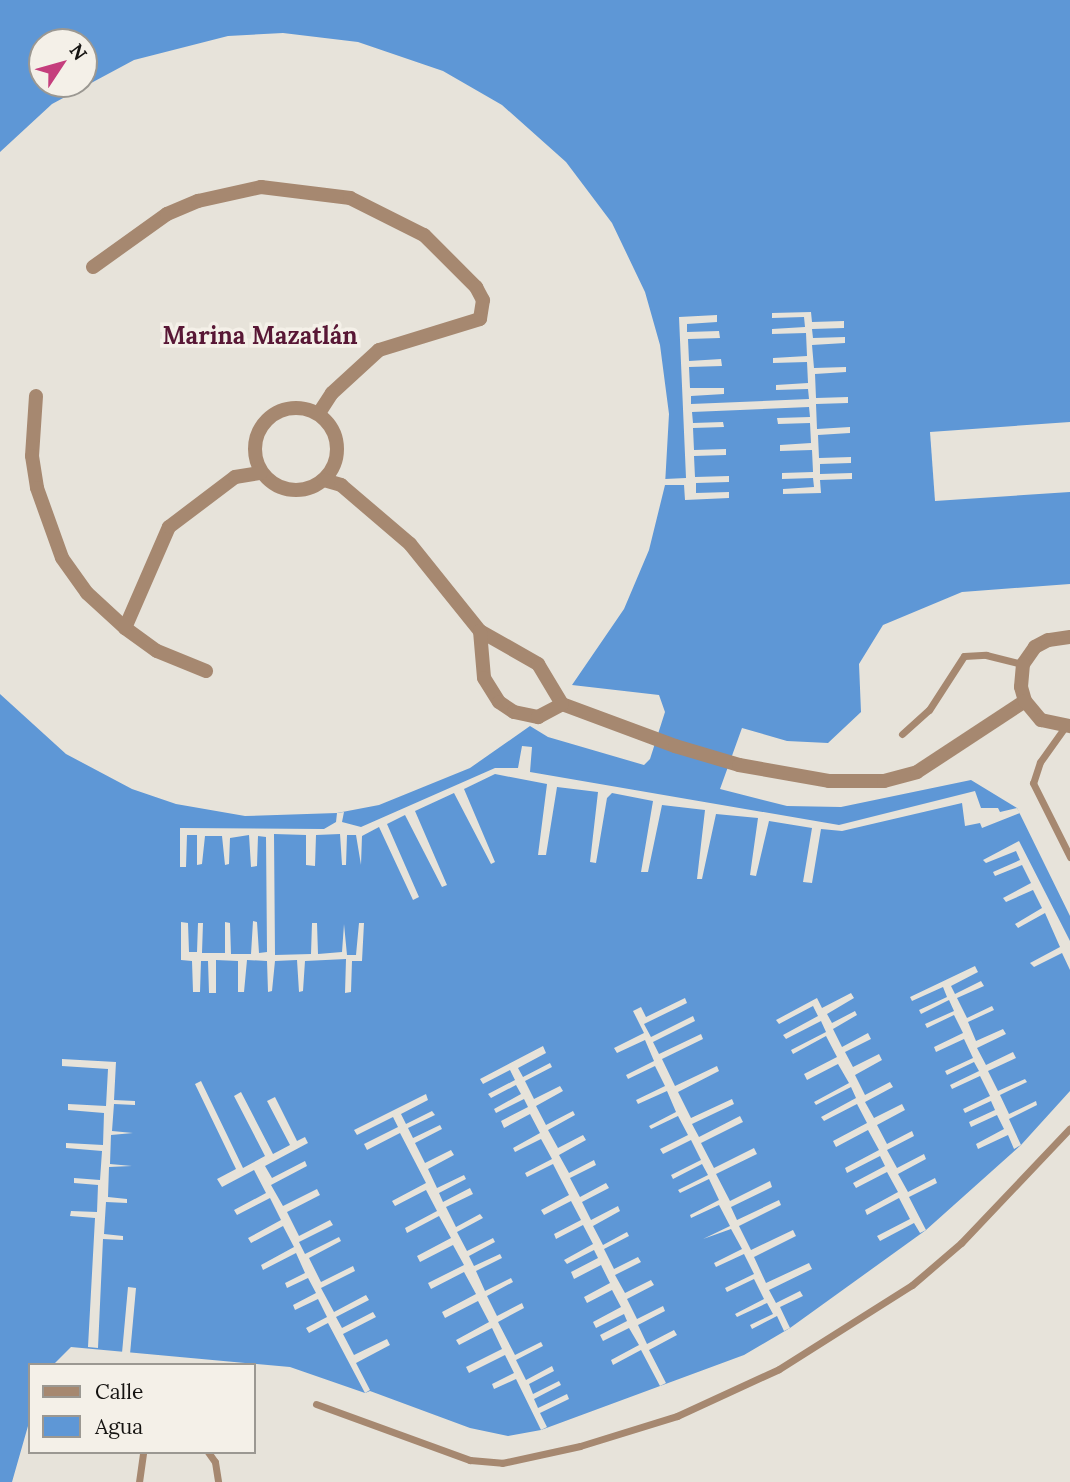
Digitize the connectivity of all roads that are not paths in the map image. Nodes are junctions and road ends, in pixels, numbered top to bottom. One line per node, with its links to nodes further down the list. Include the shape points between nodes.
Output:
1 (93, 267): 3 (street, via 138,231 198,201 261,187 350,198 424,236 475,287 484,311 473,323 404,339 379,350 332,393)
2 (36, 396): 6 (street, via 32,456 37,488 62,558 87,593)
3 (318, 413): 4 (street, via 294,407 264,422 255,442); 5 (street, via 332,428 338,449)
4 (261, 473): 5 (street, via 287,489 313,487); 6 (street, via 235,477 169,527)
5 (324, 480): 7 (street, via 341,485 410,544)
6 (125, 628): 10 (street, via 157,651)
7 (480, 631): 12 (street, via 538,664); 12 (street, via 484,678 499,702 514,712 538,717)
8 (1070, 637): 9 (street, via 1048,640)
9 (1023, 664): 11 (street); 14 (lane, via 986,655 964,656 929,710)
10 (206, 671)
11 (1025, 701): 12 (street, via 903,778 828,781 739,765 652,739); 13 (street, via 1041,720)
12 (562, 704)
13 (1068, 726): 15 (lane, via 1040,762 1033,783)
14 (902, 734)
15 (1070, 857)
16 (1070, 1128): 17 (lane, via 961,1243 912,1285 779,1369 677,1416 580,1447 502,1462 470,1460)
17 (316, 1404)
18 (143, 1454): 20 (lane)
19 (209, 1454): 21 (lane)
20 (139, 1482)
21 (218, 1482)

